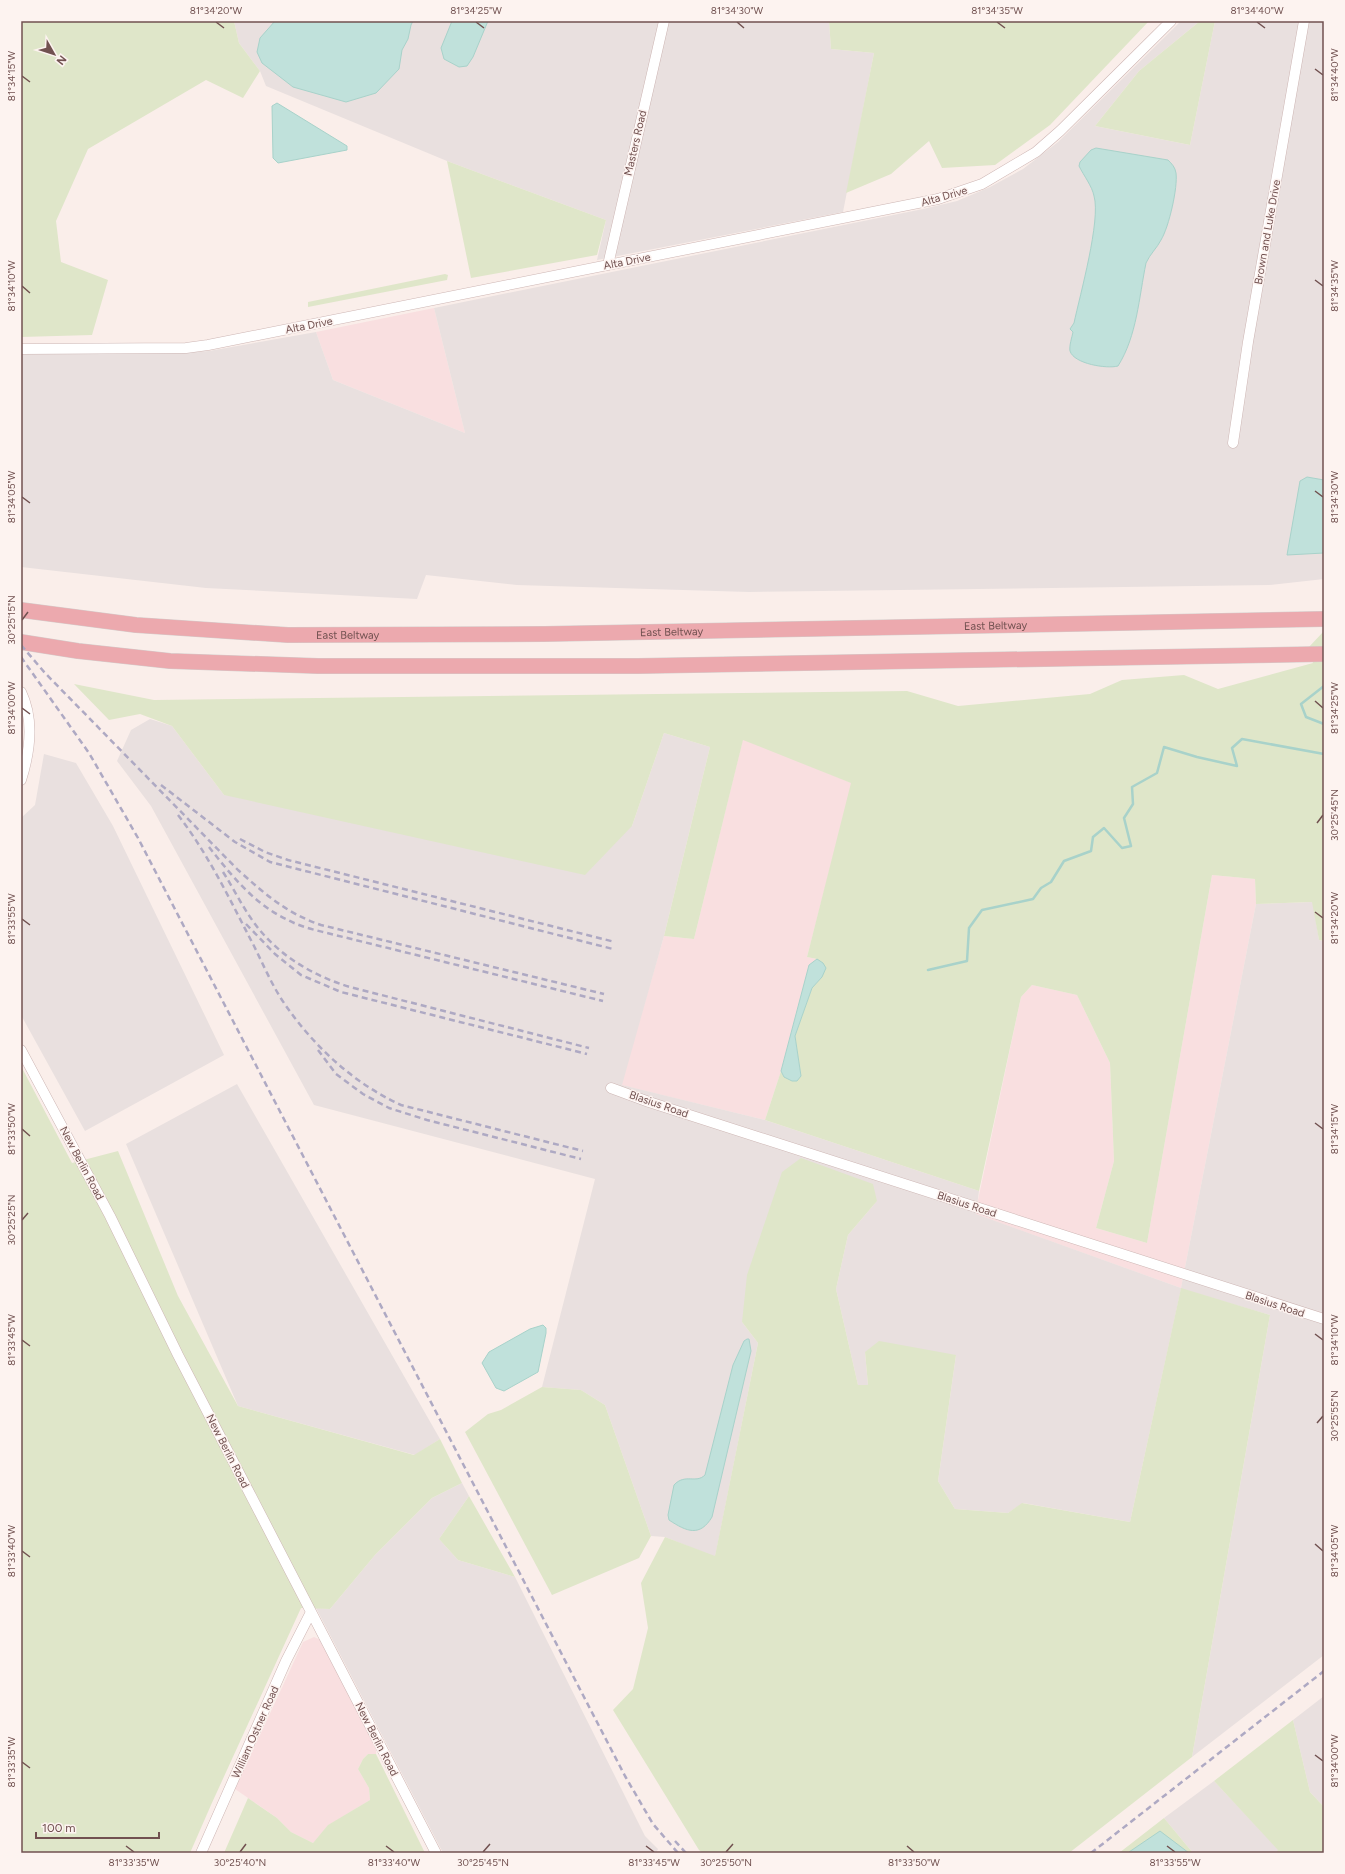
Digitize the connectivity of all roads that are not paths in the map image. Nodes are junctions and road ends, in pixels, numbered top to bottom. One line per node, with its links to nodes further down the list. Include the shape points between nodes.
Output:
1 (664, 21): 4 (street, Masters Road)
2 (1171, 21): 4 (street, Alta Drive, via 1036,152 982,184 931,201)
3 (1304, 21): 6 (street, Brown and Luke Drive)
4 (608, 265): 5 (street, Alta Drive, via 208,345 186,348)
5 (21, 349)
6 (1233, 443)
7 (27, 611): 8 (highway, East Beltway, via 136,625 288,635 544,634)
8 (1323, 620)
9 (21, 642): 10 (highway, via 170,661 318,666 638,666)
10 (1324, 654)
11 (21, 692): 12 (street, via 30,737 28,758)
12 (21, 780)
13 (21, 1050): 16 (street, New Berlin Road, via 110,1216 178,1355)
14 (611, 1088): 15 (street, Blasius Road)
15 (1324, 1319)
16 (311, 1612): 17 (street, William Ostner Road, via 286,1661); 18 (street, New Berlin Road)
17 (201, 1853)
18 (436, 1853)

